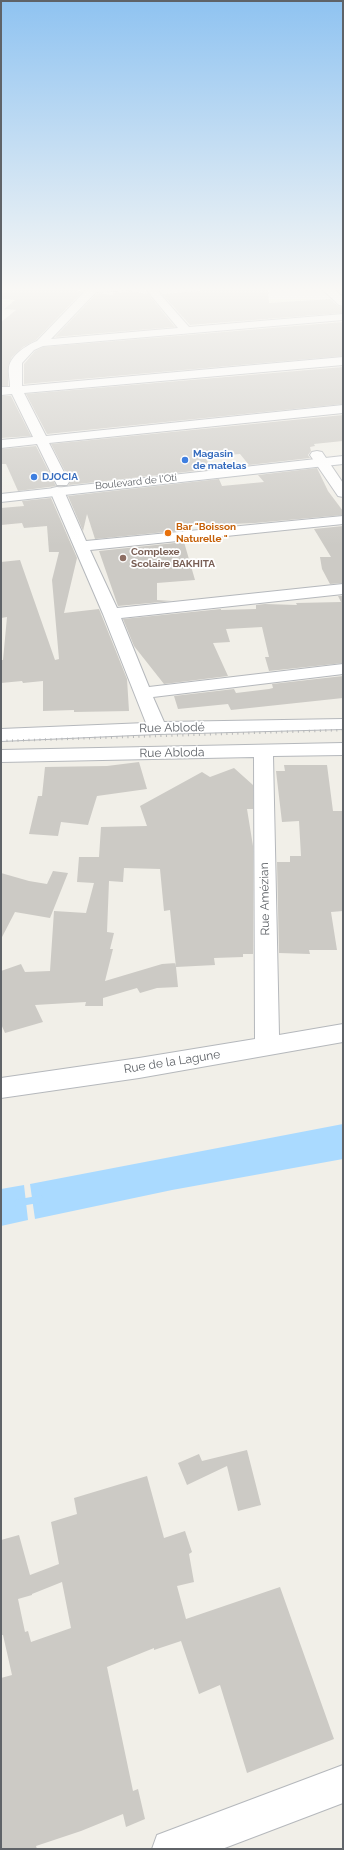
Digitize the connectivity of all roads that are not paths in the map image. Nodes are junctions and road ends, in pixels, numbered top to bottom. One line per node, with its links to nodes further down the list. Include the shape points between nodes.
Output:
1 (15, 373): 3 (street)
2 (199, 373): 3 (street)
3 (16, 389): 4 (street); 6 (street)
4 (1, 391)
5 (343, 409): 6 (street)
6 (42, 440): 7 (street); 11 (street)
7 (1, 444)
8 (343, 452): 9 (street, Boulevard de l'Oti)
9 (320, 459): 10 (street, Boulevard de l'Oti); 11 (street, Boulevard de l'Oti); 13 (street)
10 (343, 460)
11 (60, 486): 12 (street, Boulevard de l'Oti); 14 (street, Boulevard de l'Oti); 16 (street)
12 (1, 488)
13 (343, 492)
14 (1, 498)
15 (343, 520): 16 (street)
16 (80, 546): 18 (street)
17 (343, 589): 18 (street)
18 (111, 614): 20 (street)
19 (343, 669): 20 (street)
20 (142, 693): 22 (street)
21 (343, 724): 22 (street, Rue Ablodé)
22 (157, 728): 23 (street, Rue Ablodé)
23 (1, 735)
24 (343, 749): 25 (street, Rue Abloda)
25 (263, 751): 26 (street, Rue Abloda); 28 (street, Rue Amézian)
26 (1, 756)
27 (343, 1033): 28 (street, Rue de la Lagune)
28 (267, 1047): 29 (street, Rue de la Lagune)
29 (1, 1088)
30 (343, 1784): 31 (street)
31 (171, 1849)

